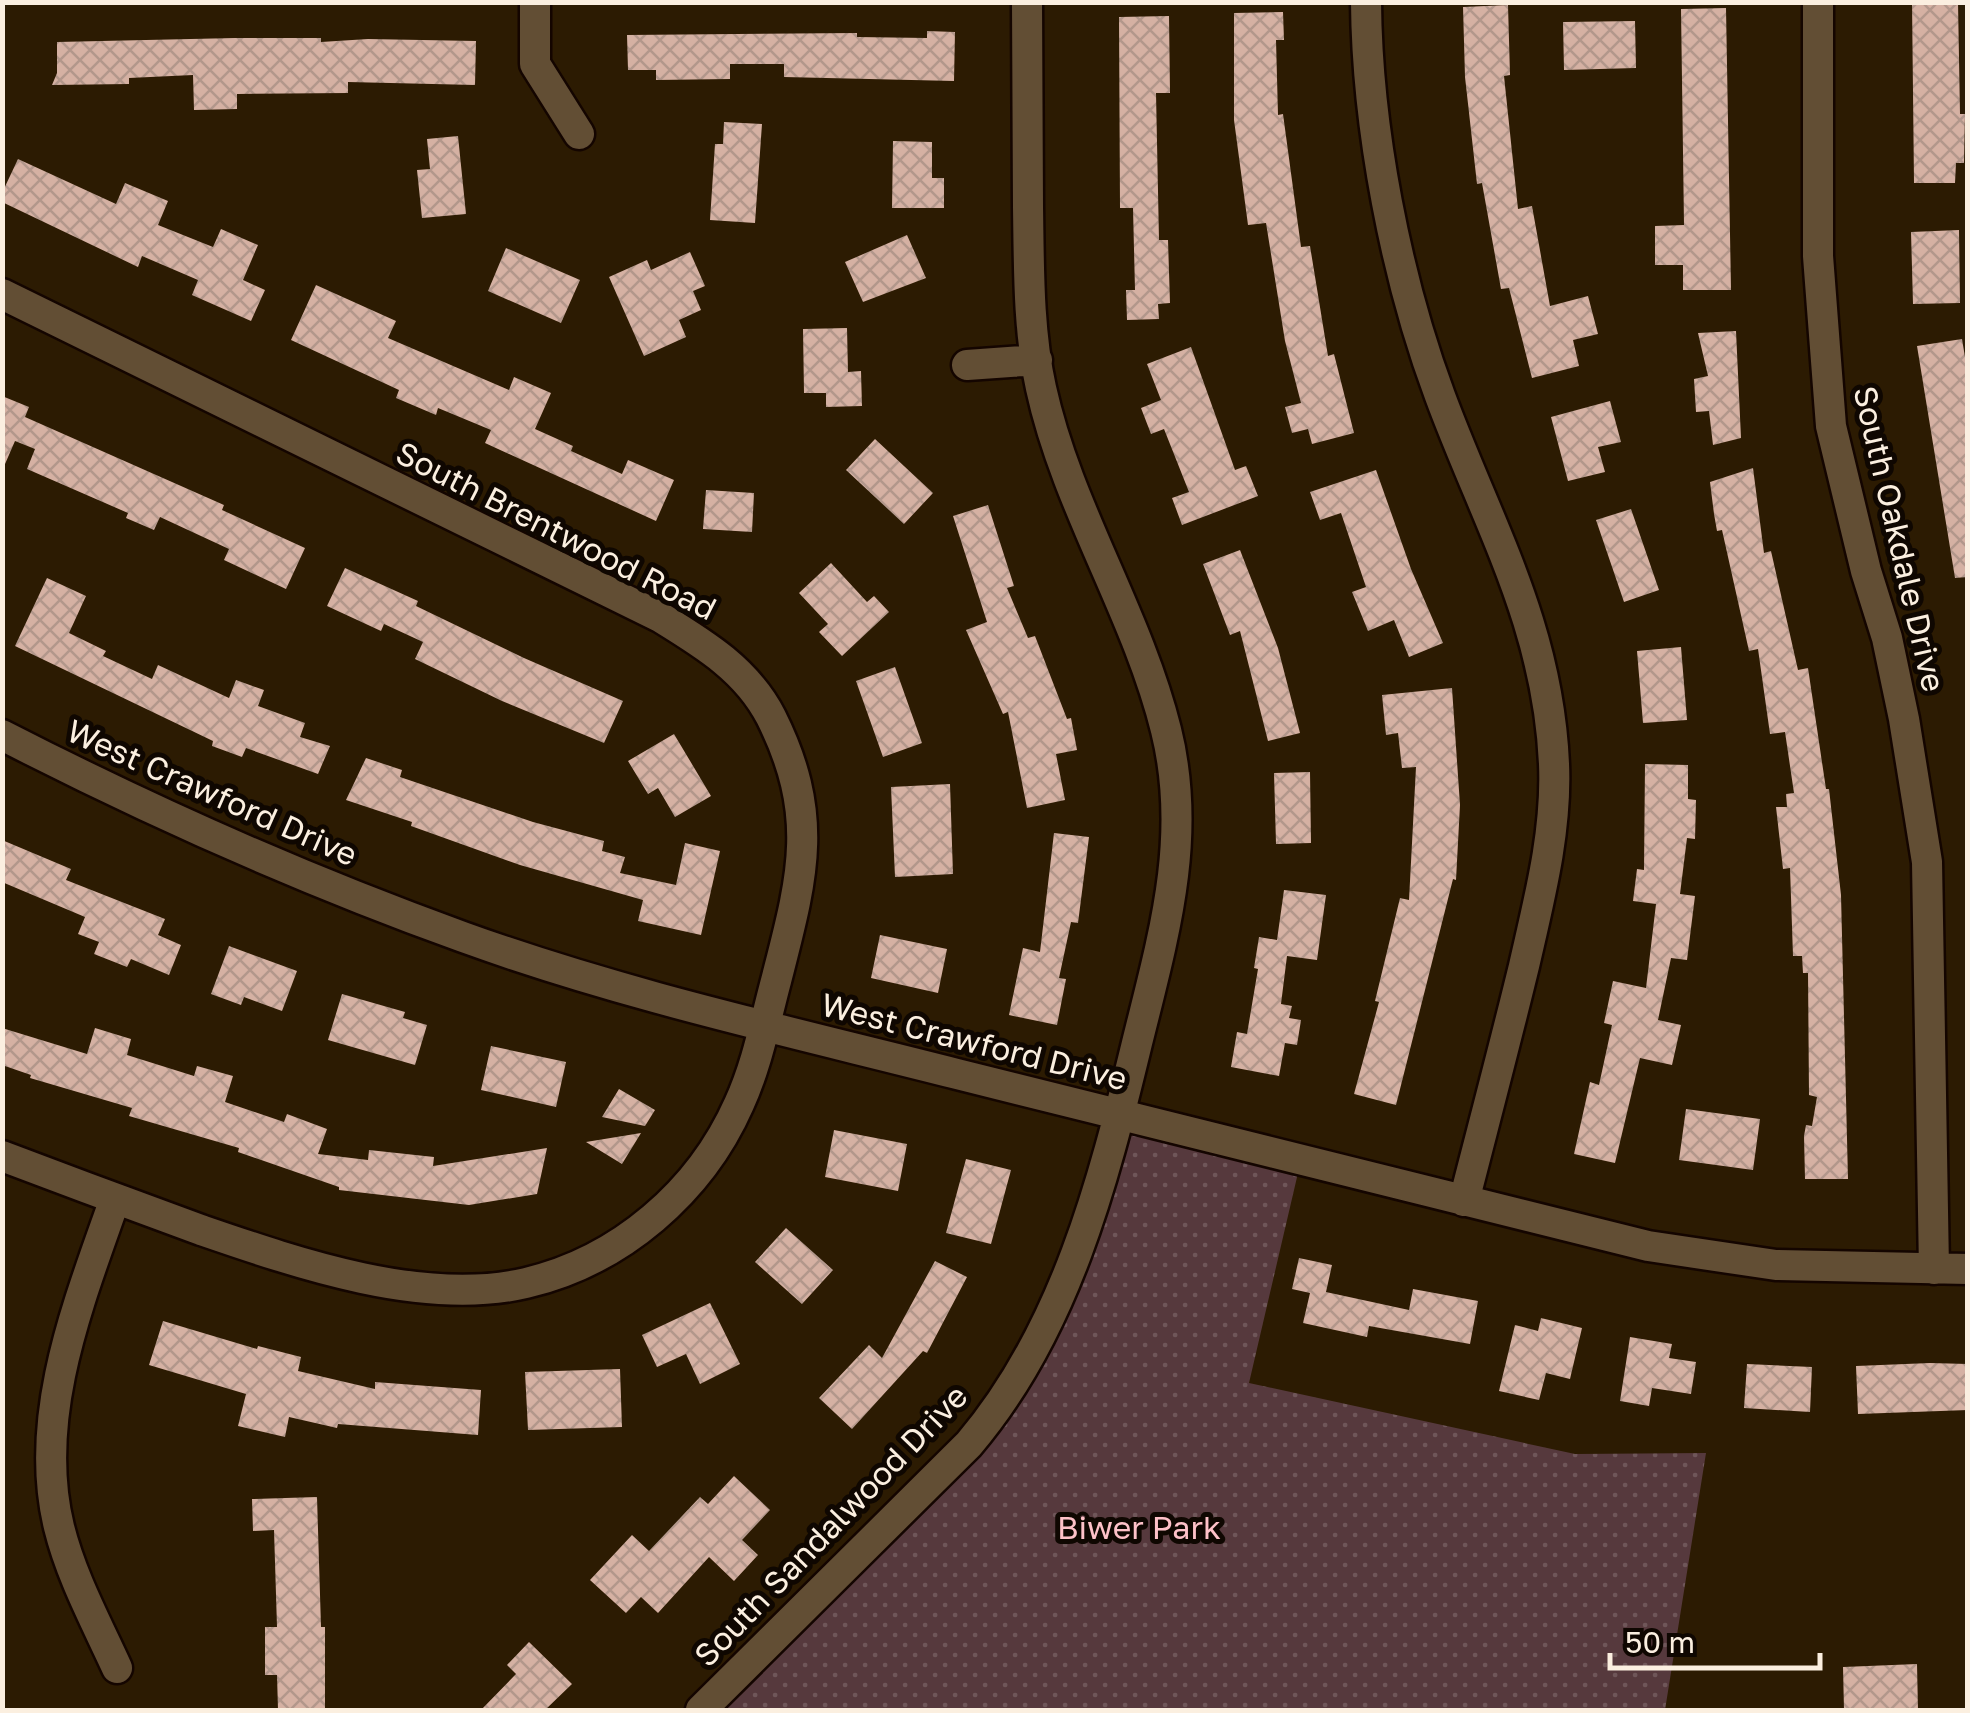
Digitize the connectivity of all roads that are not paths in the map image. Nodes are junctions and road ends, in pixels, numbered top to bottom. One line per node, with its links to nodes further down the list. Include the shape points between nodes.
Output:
1 (534, 2): 5 (street, via 535,64)
2 (1026, 2): 7 (street, South Sandalwood Drive, via 1029,292)
3 (1366, 2): 14 (street, via 1375,120 1398,253 1440,398 1533,628 1554,764 1542,888)
4 (1818, 2): 15 (street, South Oakdale Drive, via 1818,256 1831,426 1887,638 1927,862)
5 (579, 134)
6 (2, 294): 10 (street, South Brentwood Road, via 660,617 741,674 770,714 791,764 804,833 798,897)
7 (1036, 360): 8 (street); 11 (street, South Sandalwood Drive, via 1068,476 1155,691 1176,778 1172,905)
8 (967, 365)
9 (2, 734): 10 (street, West Crawford Drive, via 221,842 466,938)
10 (764, 1025): 11 (street, West Crawford Drive); 13 (street, South Brentwood Road, via 740,1104 683,1188 621,1244 524,1284 435,1288 326,1270)
11 (1120, 1114): 14 (street, West Crawford Drive); 18 (street, South Sandalwood Drive, via 1084,1238 989,1420)
12 (2, 1156): 13 (street, South Brentwood Road)
13 (115, 1199): 17 (street, via 58,1377 52,1426 60,1528)
14 (1464, 1201): 15 (street, West Crawford Drive, via 1686,1253 1776,1265)
15 (1934, 1269): 16 (street, West Crawford Drive)
16 (1968, 1269)
17 (118, 1668)
18 (701, 1710)

